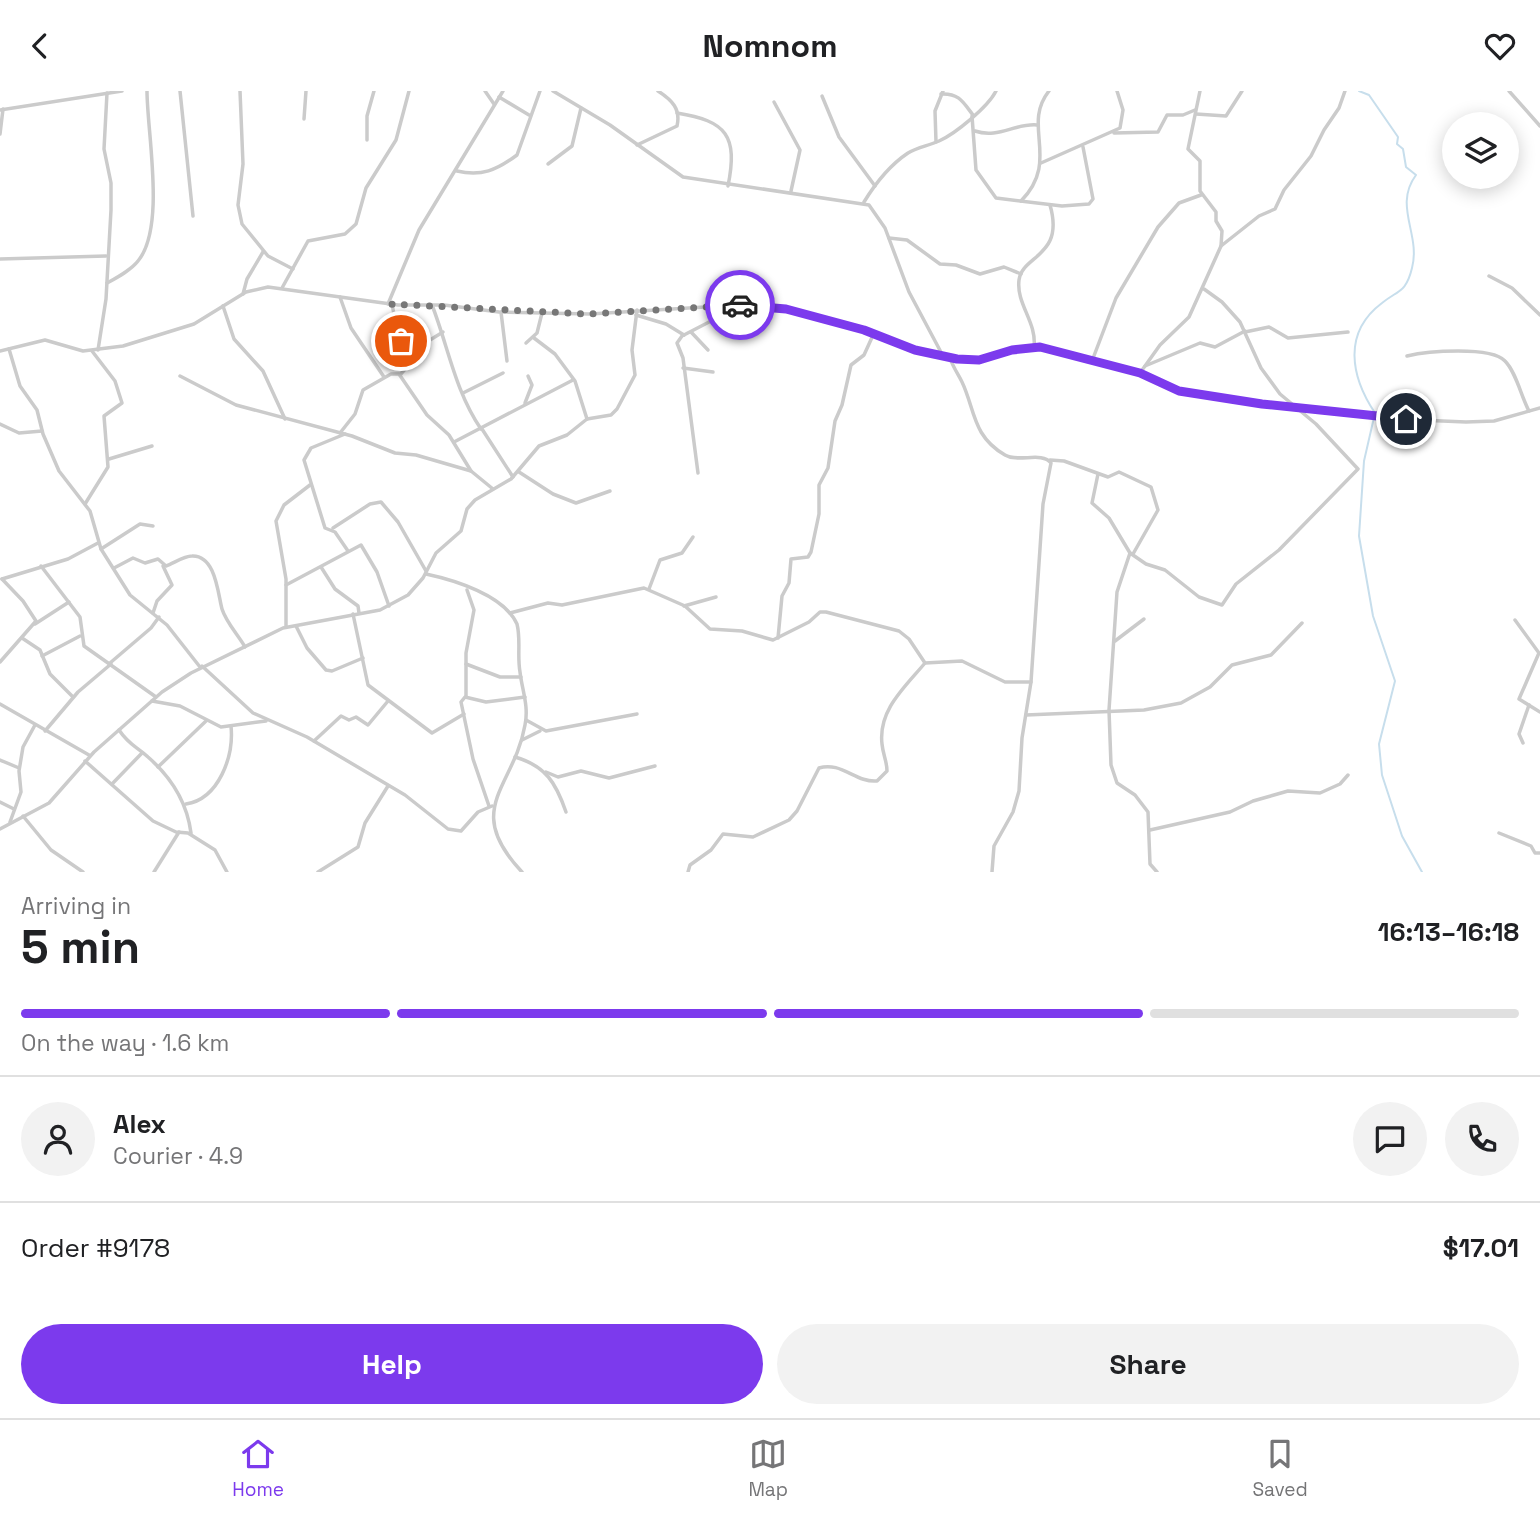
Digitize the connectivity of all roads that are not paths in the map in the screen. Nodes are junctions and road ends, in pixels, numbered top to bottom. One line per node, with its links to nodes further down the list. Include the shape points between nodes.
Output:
1 (122, 91): 21 (street)
2 (147, 91): 62 (street, via 153,141 152,226 138,262)
3 (180, 91): 53 (street)
4 (240, 91): 56 (street, via 243,164 238,205 242,224)
5 (306, 91): 33 (street)
6 (373, 91): 39 (street)
7 (409, 91): 59 (street, via 396,140 366,188 356,224 345,234 308,241)
8 (485, 91): 25 (street)
9 (503, 91): 23 (street)
10 (540, 91): 31 (street)
11 (554, 91): 26 (street)
12 (658, 91): 29 (street, via 672,100)
13 (996, 91): 32 (street)
14 (1049, 91): 34 (street, via 1041,102)
15 (1117, 91): 37 (street, via 1123,122)
16 (1200, 91): 27 (street)
17 (1242, 91): 30 (street, via 1226,116)
18 (1345, 91): 55 (street, via 1311,156 1275,209)
19 (1509, 91): 35 (street)
20 (942, 92): 32 (street, via 961,98); 40 (street, via 934,120)
21 (107, 93): 28 (street); 57 (street, via 104,149 111,183)
22 (822, 96): 47 (street, via 839,137)
23 (499, 97): 25 (street); 31 (street)
24 (774, 102): 48 (street, via 800,150)
25 (494, 104): 45 (street)
26 (581, 108): 41 (street); 44 (street, via 572,146)
27 (1197, 109): 30 (street); 37 (street, via 1169,114 1158,132)
28 (2, 110): 38 (street)
29 (677, 113): 41 (street, via 673,130); 46 (street, via 708,118 720,128 734,158)
30 (1196, 114): 49 (street, via 1188,149 1200,161)
31 (529, 115): 45 (street, via 517,155 487,173)
32 (973, 115): 36 (street); 40 (street)
33 (304, 119)
34 (1037, 125): 36 (street, via 1024,124 992,135); 43 (street)
35 (1540, 126)
36 (975, 131): 50 (street, via 978,175 996,198)
37 (1112, 133): 42 (street)
38 (0, 134)
39 (367, 140)
40 (936, 142): 47 (street, via 906,155)
41 (637, 145): 46 (street, via 682,177)
42 (1083, 146): 43 (street); 52 (street, via 1092,201)
43 (1041, 163): 50 (street)
44 (548, 164)
45 (457, 171): 67 (street, via 419,230)
46 (728, 186): 48 (street)
47 (875, 187): 51 (street)
48 (791, 191): 51 (street)
49 (1201, 195): 55 (street, via 1216,212); 94 (street, via 1179,203 1158,227 1116,299)
50 (1021, 201): 52 (street)
51 (864, 202): 54 (street)
52 (1050, 205): 60 (street, via 1050,242)
53 (193, 216)
54 (888, 238): 60 (street, via 907,240 940,264 980,274 1004,267); 90 (street, via 916,308)
55 (1221, 246): 64 (street)
56 (264, 251): 59 (street); 65 (street)
57 (107, 256): 58 (street); 62 (street)
58 (0, 259)
59 (293, 269): 63 (street)
60 (1021, 274): 83 (street, via 1019,287 1035,333)
61 (1489, 276): 74 (street, via 1513,288)
62 (107, 283): 85 (street)
63 (282, 288): 65 (street); 66 (street)
64 (1204, 289): 76 (street, via 1222,302); 95 (street, via 1189,317)
65 (243, 294): 70 (street)
66 (340, 297): 67 (street); 103 (street, via 351,328)
67 (390, 304): 68 (street); 89 (street, via 398,335)
68 (432, 305): 71 (street); 75 (street)
69 (741, 305): 73 (street); 78 (street); 79 (street, via 778,307)
70 (223, 306): 85 (street, via 174,332); 110 (street, via 234,339 262,371)
71 (501, 312): 72 (street); 93 (street)
72 (542, 313): 73 (street); 81 (street)
73 (636, 313): 80 (street); 111 (street, via 635,372 627,393 611,415)
74 (1540, 315)
75 (443, 332): 89 (street); 105 (street, via 447,356)
76 (1245, 332): 77 (street, via 1269,327 1288,338); 95 (street, via 1216,347 1200,343); 107 (street, via 1261,368)
77 (1348, 332)
78 (691, 333): 80 (street); 86 (street)
79 (874, 333): 90 (street); 163 (street, via 864,355 851,365 828,468 819,485 811,552 808,557 791,559)
80 (684, 335): 96 (street, via 677,343)
81 (534, 338): 82 (street); 104 (street, via 555,354)
82 (526, 343)
83 (1034, 347): 92 (street, via 979,360); 94 (street)
84 (9, 349): 87 (street); 88 (street, via 46,340); 114 (street)
85 (98, 350): 88 (street)
86 (709, 350)
87 (0, 351)
88 (92, 351): 119 (street, via 115,381 122,401 104,416)
89 (411, 353): 100 (street, via 411,362)
90 (943, 356): 92 (street)
91 (1407, 356): 109 (street, via 1434,351 1497,355 1506,362)
92 (950, 358): 120 (street, via 964,385 972,418 991,442 1008,457)
93 (507, 361)
94 (1092, 361): 99 (street)
95 (1143, 367): 99 (street)
96 (683, 368): 97 (street); 123 (street)
97 (713, 372)
98 (503, 373): 105 (street)
99 (1140, 373): 107 (street, via 1179,391)
100 (400, 375): 103 (street); 117 (street, via 427,415)
101 (180, 376): 110 (street, via 236,404)
102 (528, 376): 106 (street, via 532,385)
103 (384, 377): 115 (street, via 362,391 355,414)
104 (573, 380): 106 (street); 111 (street)
105 (464, 393): 113 (street)
106 (524, 404): 113 (street)
107 (1292, 407): 109 (street, via 1466,422); 136 (street, via 1316,424 1358,469 1279,550 1236,585 1225,603 1210,603 1165,570)
108 (1540, 408): 109 (street)
109 (1529, 412)
110 (286, 419): 115 (street)
111 (587, 419): 122 (street, via 567,435 532,451)
112 (0, 424): 114 (street, via 19,433)
113 (481, 429): 117 (street); 125 (street)
114 (42, 431): 129 (street, via 59,471)
115 (340, 433): 116 (street)
116 (345, 435): 121 (street, via 395,453); 126 (street, via 308,452 304,460)
117 (454, 442): 121 (street)
118 (152, 446): 119 (street)
119 (109, 459): 129 (street)
120 (1050, 460): 124 (street); 174 (street, via 1042,508)
121 (471, 471): 127 (street)
122 (519, 473): 125 (street); 128 (street, via 576,503)
123 (698, 473)
124 (1098, 474): 136 (street, via 1092,503 1109,518); 136 (street, via 1108,477 1119,472 1154,492 1158,510)
125 (513, 477): 127 (street)
126 (310, 485): 131 (street, via 325,528); 143 (street, via 284,505 276,521)
127 (493, 489): 141 (street, via 467,509 461,531 436,553)
128 (610, 491)
129 (85, 504): 133 (street)
130 (153, 526): 134 (street, via 140,524)
131 (331, 529): 135 (street); 141 (street, via 370,504 382,502 398,521)
132 (692, 537): 145 (street, via 682,553 663,557 657,564)
133 (98, 543): 134 (street); 137 (street, via 68,559)
134 (101, 549): 140 (street)
135 (348, 551): 139 (street); 148 (street, via 358,545 365,548)
136 (1132, 554): 164 (street, via 1116,592)
137 (41, 566): 142 (street); 147 (street)
138 (163, 566): 140 (street, via 158,559 145,563 134,558); 150 (street, via 172,585 154,605); 165 (street, via 191,556 206,564 220,591 223,612)
139 (321, 567): 143 (street); 151 (street, via 335,589 358,606)
140 (114, 568): 150 (street, via 135,600)
141 (426, 573): 144 (street); 148 (street, via 408,595)
142 (1, 579): 158 (street, via 23,601)
143 (286, 585): 160 (street)
144 (466, 588): 152 (street); 171 (street, via 474,610)
145 (649, 589): 149 (street); 152 (street)
146 (716, 597): 149 (street)
147 (69, 602): 158 (street); 161 (street, via 80,617)
148 (389, 606): 151 (street)
149 (684, 606): 163 (street, via 710,629)
150 (153, 613): 154 (street)
151 (359, 613): 153 (street)
152 (510, 613): 173 (street, via 519,634)
153 (353, 614): 159 (street); 167 (street)
154 (159, 617): 170 (street); 172 (street)
155 (1144, 619): 164 (street)
156 (1515, 621): 182 (street, via 1539,653 1519,697)
157 (1301, 623): 183 (street, via 1271,655 1228,667 1210,687 1188,700 1157,709)
158 (35, 624): 162 (street)
159 (296, 626): 160 (street); 167 (street, via 328,671)
160 (286, 627): 165 (street)
161 (81, 636): 166 (street); 170 (street, via 84,646)
162 (22, 638): 166 (street); 168 (street)
163 (778, 638): 169 (street, via 826,612 899,631)
164 (1115, 642): 183 (street)
165 (245, 647): 172 (street)
166 (42, 656): 175 (street, via 50,674)
167 (363, 658): 180 (street, via 368,685)
168 (0, 662)
169 (925, 663): 174 (street, via 962,661 1005,682); 230 (street, via 893,700 882,730 887,771 877,781 840,768 819,768 789,820 753,837 723,834)
170 (111, 664): 175 (street); 176 (street)
171 (466, 664): 173 (street, via 500,677); 177 (street)
172 (201, 667): 176 (street); 189 (street, via 245,707)
173 (521, 677): 178 (street)
174 (1031, 682): 187 (street)
175 (73, 697): 195 (street)
176 (156, 697): 179 (street)
177 (466, 697): 178 (street, via 486,702); 185 (street, via 461,702)
178 (525, 698): 188 (street)
179 (152, 701): 190 (street, via 180,706); 193 (street)
180 (388, 701): 185 (street, via 432,733); 197 (street, via 368,725 356,717 341,716)
181 (0, 704): 191 (street)
182 (1529, 705): 184 (street); 198 (street, via 1519,734)
183 (1109, 711): 187 (street); 219 (street, via 1114,778 1142,803)
184 (1540, 712)
185 (464, 714): 213 (street, via 473,759)
186 (637, 714): 194 (street)
187 (1026, 715): 231 (street, via 1019,791 994,846)
188 (526, 720): 194 (street); 196 (street)
189 (269, 721): 192 (street); 197 (street)
190 (206, 722): 192 (street); 205 (street)
191 (35, 725): 195 (street); 206 (street, via 23,747)
192 (231, 726): 212 (street, via 231,753 225,770 201,799)
193 (119, 730): 199 (street); 200 (street)
194 (542, 730): 196 (street)
195 (45, 731): 200 (street)
196 (522, 740): 201 (street)
197 (314, 741): 210 (street)
198 (1523, 743)
199 (142, 753): 205 (street); 209 (street)
200 (90, 756): 203 (street)
201 (515, 757): 207 (street); 213 (street)
202 (0, 760): 206 (street)
203 (85, 761): 209 (street); 216 (street, via 49,803)
204 (655, 765): 207 (street, via 609,778 581,771 558,777)
205 (158, 767): 212 (street)
206 (19, 768): 214 (street, via 21,792)
207 (545, 772): 215 (street, via 558,789)
208 (1349, 775): 219 (street, via 1321,793 1288,791 1230,812)
209 (113, 784): 220 (street, via 153,821)
210 (388, 785): 213 (street, via 453,831 461,831 478,812); 228 (street, via 365,823 358,847)
211 (0, 802): 214 (street)
212 (186, 804): 222 (street)
213 (491, 806): 229 (street, via 501,840)
214 (15, 809): 217 (street)
215 (566, 812)
216 (23, 816): 217 (street); 225 (street, via 51,850)
217 (10, 823): 218 (street)
218 (0, 829)
219 (1150, 830): 224 (street, via 1147,837)
220 (180, 832): 222 (street); 226 (street)
221 (1499, 834): 223 (street)
222 (191, 835): 227 (street, via 215,850)
223 (1540, 853)
224 (1153, 871)
225 (83, 872)
226 (154, 872)
227 (227, 872)
228 (318, 872)
229 (522, 872)
230 (688, 872)
231 (992, 872)

